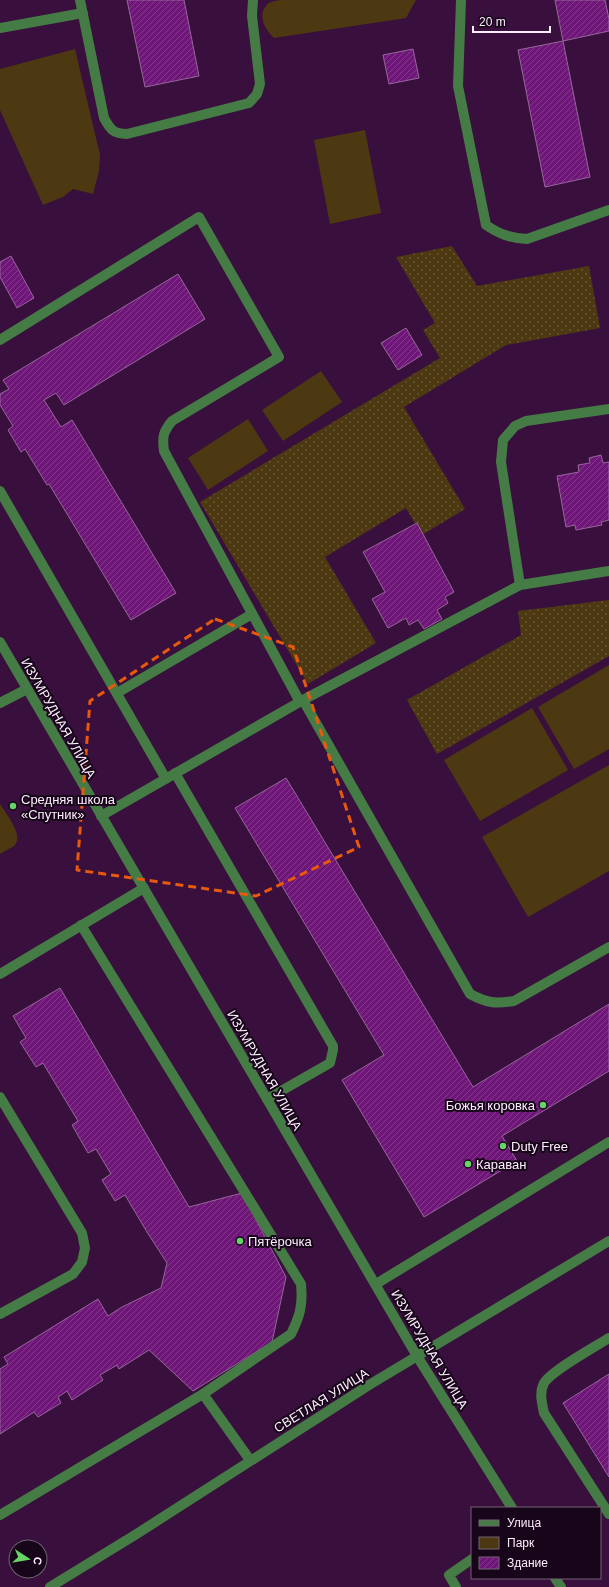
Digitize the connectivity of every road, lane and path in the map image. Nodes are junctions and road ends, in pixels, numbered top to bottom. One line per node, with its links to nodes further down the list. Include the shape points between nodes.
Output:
1 (80, 0): 4 (street)
2 (253, 0): 4 (street, via 252,16 260,84 257,94 249,103 127,134 111,130 104,118)
3 (461, 0): 6 (street, via 458,86 486,225 498,233 527,239)
4 (83, 12): 5 (street)
5 (0, 28)
6 (609, 210)
7 (0, 340): 12 (street, via 199,217 279,357 172,421 162,440 164,451)
8 (609, 409): 11 (street, via 526,421 515,426 504,440 501,462)
9 (0, 491): 15 (street)
10 (609, 571): 11 (street)
11 (520, 585): 16 (street)
12 (252, 614): 15 (street); 16 (street)
13 (0, 642): 14 (street, ИЗУМРУДНАЯ УЛИЦА)
14 (27, 689): 17 (street); 19 (street, ИЗУМРУДНАЯ УЛИЦА)
15 (117, 693): 18 (street)
16 (302, 701): 18 (street); 22 (street, via 470,994 485,1002 498,1004 514,1001)
17 (0, 703)
18 (171, 776): 19 (street); 25 (street, via 333,1046 330,1063)
19 (101, 816): 20 (street, ИЗУМРУДНАЯ УЛИЦА)
20 (144, 888): 21 (street); 25 (street, ИЗУМРУДНАЯ УЛИЦА)
21 (81, 925): 23 (street); 32 (street, via 301,1284 299,1318 291,1334)
22 (609, 946)
23 (0, 974)
24 (0, 1097): 29 (street, via 82,1233 85,1248 82,1262 74,1274)
25 (267, 1099): 28 (street, ИЗУМРУДНАЯ УЛИЦА)
26 (609, 1142): 28 (street)
27 (609, 1241): 31 (street, СВЕТЛАЯ УЛИЦА)
28 (376, 1284): 31 (street, ИЗУМРУДНАЯ УЛИЦА)
29 (0, 1314)
30 (609, 1338): 35 (street, via 553,1373 544,1382 541,1396 544,1414)
31 (417, 1356): 33 (street, СВЕТЛАЯ УЛИЦА); 34 (street, ИЗУМРУДНАЯ УЛИЦА)
32 (203, 1394): 33 (street); 36 (street)
33 (250, 1460): 38 (street, СВЕТЛАЯ УЛИЦА)
34 (511, 1507)
35 (609, 1514)
36 (0, 1515)
37 (471, 1561): 39 (street, via 449,1575)
38 (50, 1587)
39 (456, 1587)

